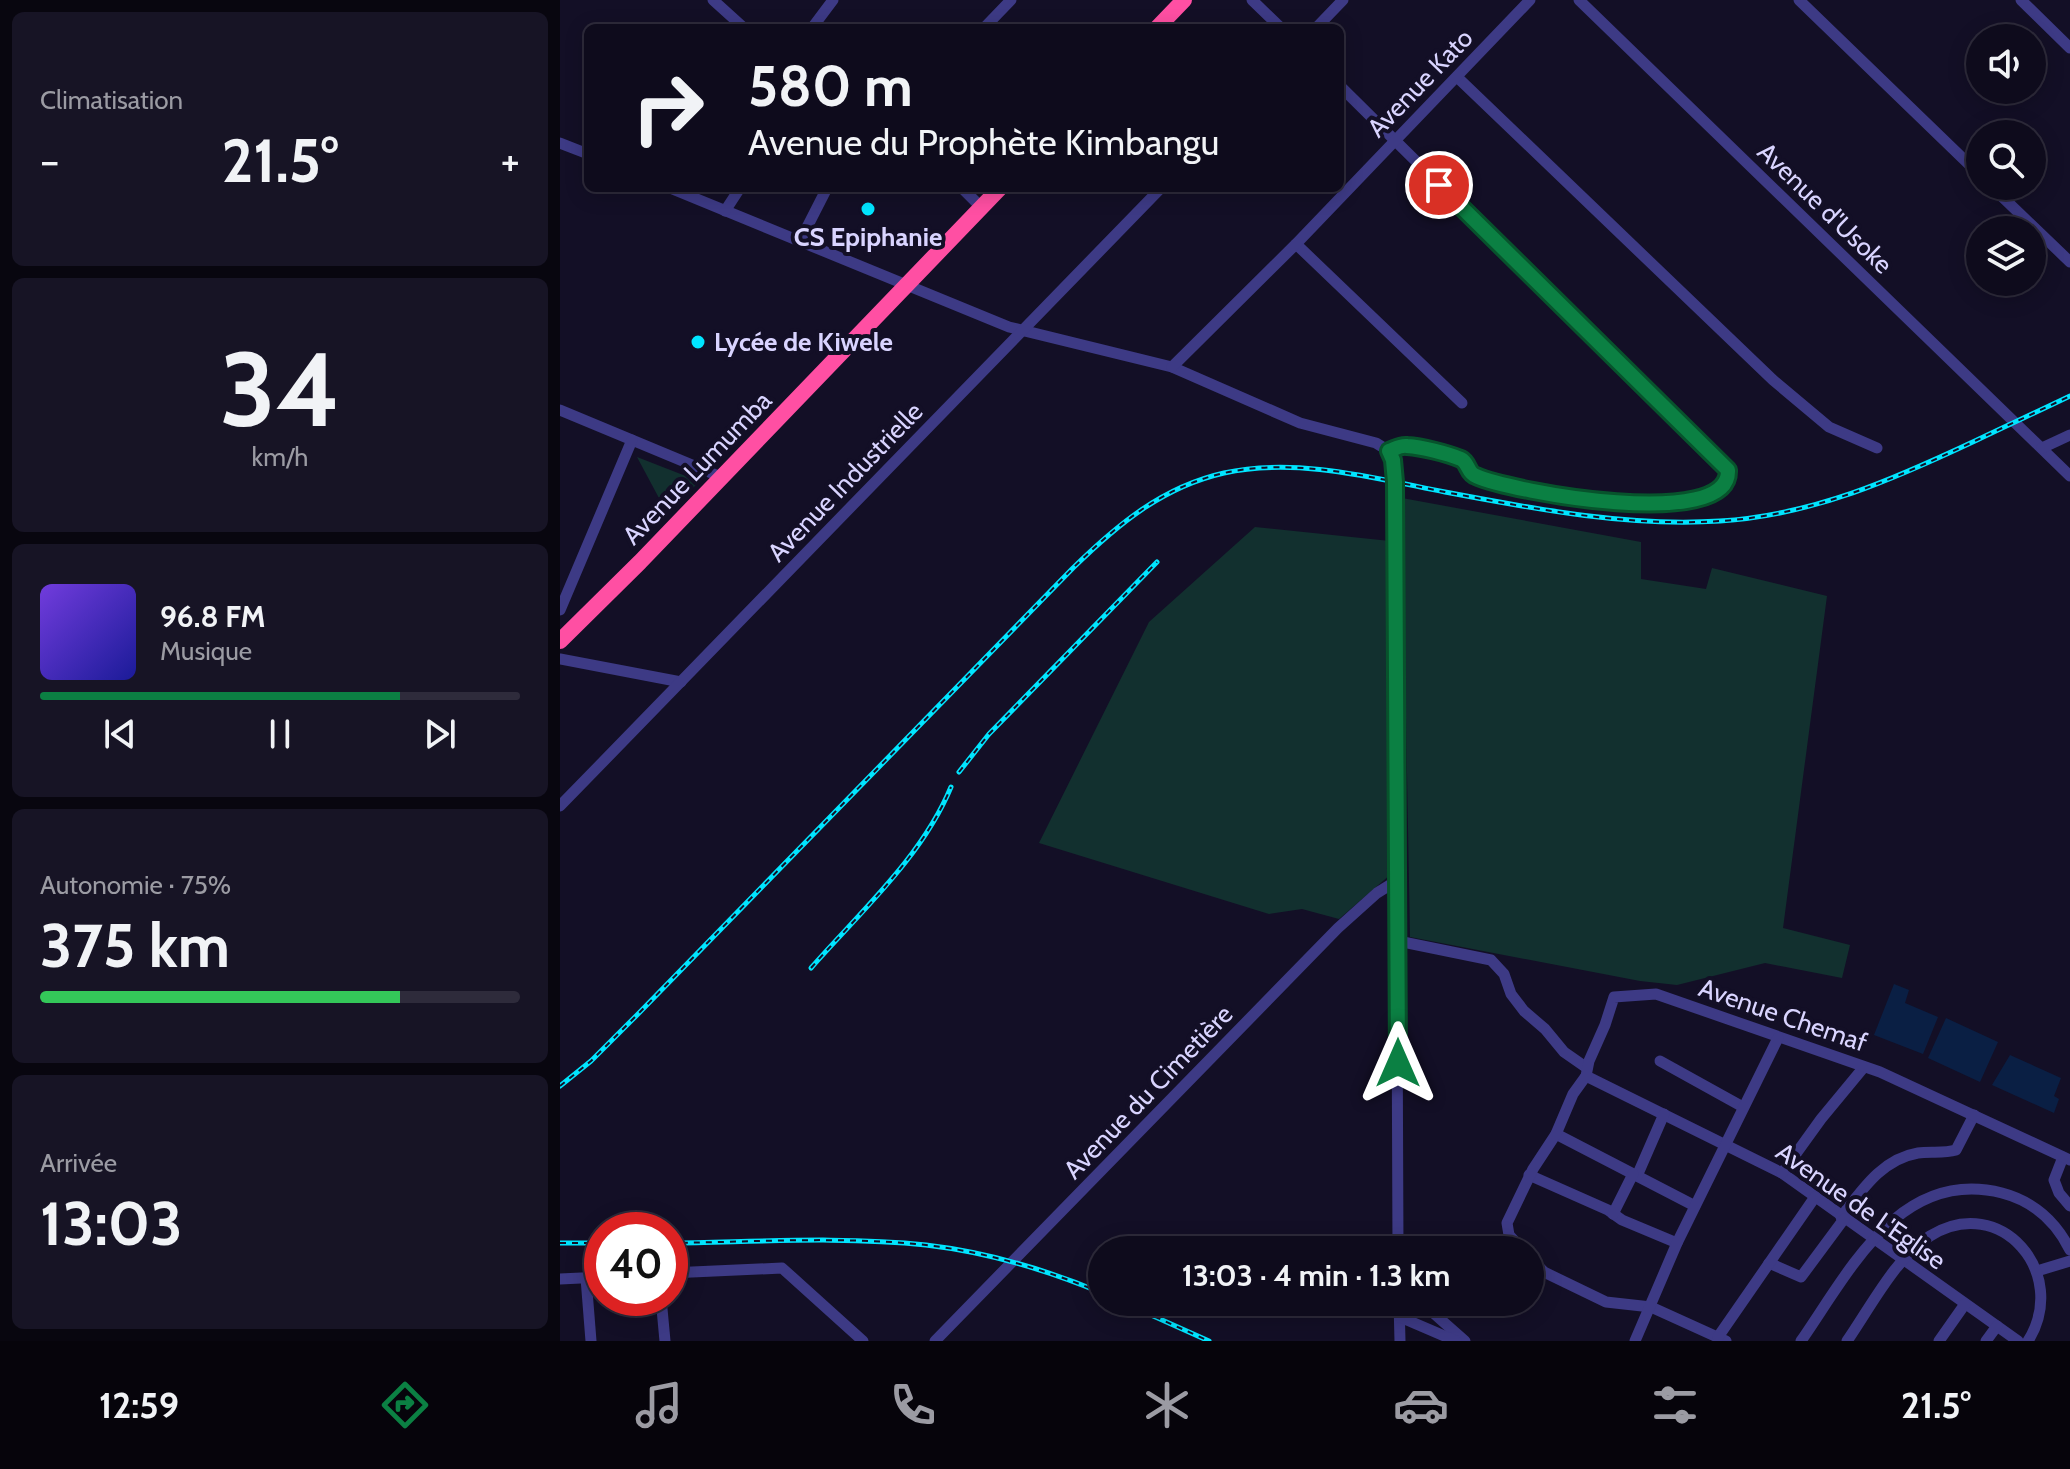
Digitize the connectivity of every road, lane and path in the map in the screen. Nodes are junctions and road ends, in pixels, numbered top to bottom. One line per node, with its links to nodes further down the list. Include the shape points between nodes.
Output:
1 (713, 0): 11 (street)
2 (1011, 0): 13 (street)
3 (1184, 0): 14 (highway)
4 (1252, 0): 15 (street)
5 (1343, 0): 16 (street)
6 (1530, 0): 18 (street, Avenue Kato)
7 (1579, 0): 44 (street, Avenue d'Usoke)
8 (1799, 0): 23 (street)
9 (2021, 0): 17 (street)
10 (825, 3): 12 (street)
11 (740, 24)
12 (814, 24)
13 (988, 24)
14 (1161, 24)
15 (1277, 24)
16 (1320, 24)
17 (2070, 48)
18 (1457, 77): 20 (street, Avenue Kato); 43 (street, via 1792,397 1829,427)
19 (1344, 90): 20 (street)
20 (1395, 141): 34 (street, Avenue Kato); 45 (street, via 1728,470 1728,479 1718,492 1679,503 1645,504 1552,494 1476,476 1462,459 1407,446)
21 (560, 143): 22 (street)
22 (584, 152)
23 (1966, 161)
24 (680, 192): 32 (street)
25 (737, 192): 32 (street)
26 (825, 192): 33 (street)
27 (966, 192): 31 (street)
28 (996, 192): 31 (highway, Avenue Lumumba)
29 (1157, 192): 37 (street, Avenue Industrielle)
30 (2006, 200): 35 (street)
31 (981, 207): 36 (highway, Avenue Lumumba)
32 (725, 211): 33 (street)
33 (800, 241): 36 (street)
34 (1296, 244): 38 (street, Avenue Kato); 39 (street)
35 (2070, 262)
36 (906, 285): 37 (street); 47 (highway, Avenue Lumumba)
37 (1022, 332): 38 (street); 51 (street, Avenue Industrielle)
38 (1172, 367): 45 (street, via 1300,423)
39 (1462, 403)
40 (560, 410): 42 (street)
41 (2070, 435): 44 (street)
42 (632, 440): 47 (street); 48 (street)
43 (1877, 448)
44 (2042, 448): 46 (street, Avenue d'Usoke)
45 (1389, 451): 53 (street, via 1395,482)
46 (2070, 476)
47 (721, 477): 49 (highway, Avenue Lumumba)
48 (560, 610)
49 (560, 641)
50 (560, 659): 51 (street)
51 (681, 682): 52 (street, Avenue Industrielle)
52 (560, 806)
53 (1398, 880): 54 (street); 97 (street, Avenue du Cimetière, via 1338,928)
54 (1398, 941): 58 (street, Avenue de L'Eglise, via 1491,960 1524,1011); 73 (street)
55 (1778, 1038): 57 (street, Avenue Chemaf); 58 (street, Avenue Chemaf, via 1656,994 1614,997); 59 (street)
56 (1660, 1061): 59 (street)
57 (1864, 1067): 61 (street, Avenue Chemaf); 65 (street)
58 (1586, 1072): 60 (street, Avenue de L'Eglise); 62 (street, Avenue Chemaf)
59 (1743, 1107): 63 (street)
60 (1664, 1114): 63 (street, Avenue de L'Eglise); 67 (street)
61 (1974, 1115): 64 (street, Avenue Chemaf); 72 (street, via 1956,1150 1896,1160 1877,1173)
62 (1556, 1134): 66 (street, Avenue Chemaf); 67 (street)
63 (1725, 1143): 65 (street, Avenue de L'Eglise); 69 (street)
64 (2066, 1158): 70 (street, via 2054,1180)
65 (1782, 1173): 68 (street, Avenue de L'Eglise)
66 (1529, 1175): 71 (street); 74 (street, Avenue Chemaf, via 1507,1223)
67 (1635, 1175): 69 (street); 71 (street)
68 (1815, 1197): 72 (street, Avenue de L'Eglise); 80 (street)
69 (1695, 1206): 76 (street)
70 (2070, 1206)
71 (1613, 1214): 76 (street)
72 (1842, 1218): 75 (street, Avenue de L'Eglise); 80 (street, via 1801,1277)
73 (1398, 1236)
74 (1510, 1236)
75 (1872, 1239): 77 (street, via 1926,1198 1980,1190 2007,1194 2038,1209); 78 (street, Avenue de L'Eglise); 102 (street)
76 (1677, 1243): 87 (street)
77 (2070, 1250)
78 (1902, 1260): 81 (street, via 1938,1231 1980,1225 2012,1237); 86 (street, Avenue de L'Eglise); 103 (street)
79 (2070, 1261): 81 (street)
80 (1769, 1263): 93 (street)
81 (2037, 1271): 107 (street, via 2041,1306)
82 (688, 1272): 96 (street, via 782,1268)
83 (1544, 1272): 87 (street, via 1606,1302)
84 (584, 1278): 85 (street)
85 (560, 1279)
86 (1965, 1304): 92 (street, Avenue de L'Eglise); 104 (street)
87 (1651, 1307): 93 (street); 101 (street)
88 (589, 1316): 94 (street)
89 (663, 1316): 95 (street)
90 (1437, 1316): 100 (street)
91 (1400, 1317): 98 (street); 99 (street)
92 (1997, 1326): 105 (street); 106 (street, Avenue de L'Eglise)
93 (1722, 1339)
94 (591, 1341)
95 (665, 1341)
96 (863, 1341)
97 (935, 1341)
98 (1400, 1341)
99 (1456, 1341)
100 (1465, 1341)
101 (1635, 1341)
102 (1801, 1341)
103 (1847, 1341)
104 (1939, 1341)
105 (1986, 1341)
106 (2018, 1341)
107 (2028, 1341)

